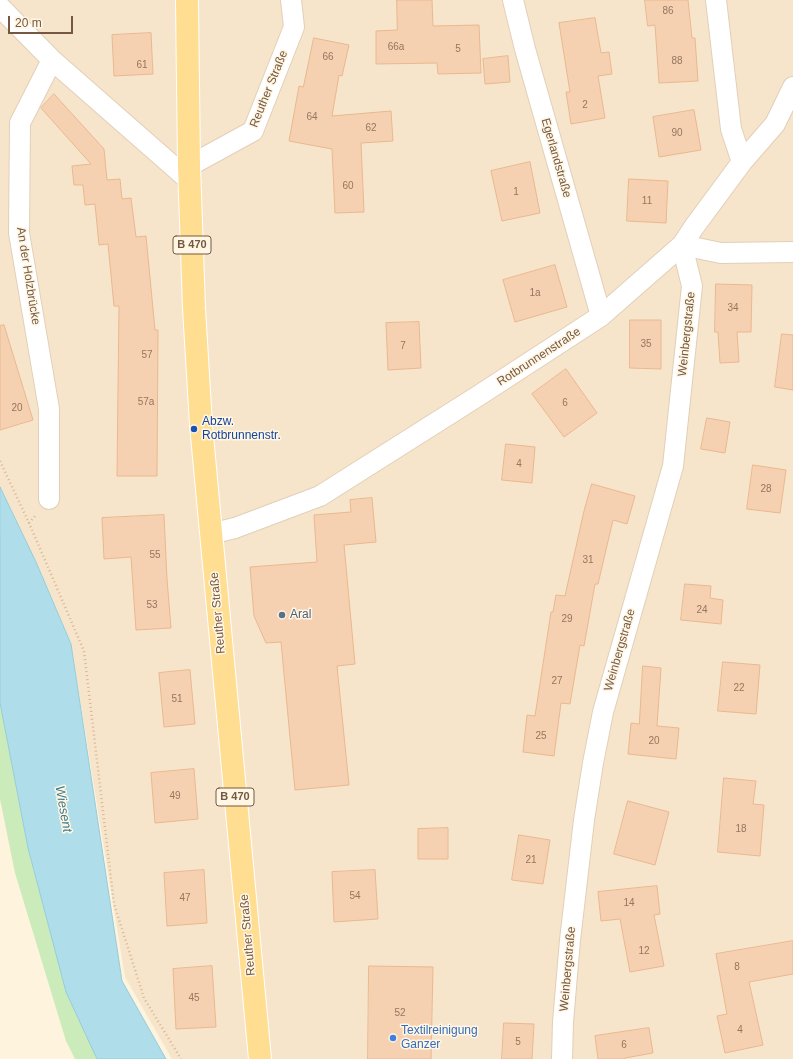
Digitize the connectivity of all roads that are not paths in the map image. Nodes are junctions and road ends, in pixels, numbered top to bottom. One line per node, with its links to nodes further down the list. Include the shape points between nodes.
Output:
1 (187, 0): 9 (main road, Reuther Straße / B 470)
2 (291, 0): 9 (street, Reuther Straße, via 294,27 253,131)
3 (514, 0): 12 (street, Egerlandstraße, via 525,49)
4 (716, 0): 8 (street, via 731,128)
5 (0, 7): 6 (street)
6 (52, 60): 9 (street); 13 (street, An der Holzbrücke, via 20,123 19,233 49,409)
7 (793, 88): 8 (street, Rotbrunnenstraße, via 775,124)
8 (742, 162): 10 (street, Rotbrunnenstraße)
9 (189, 174): 14 (main road, Reuther Straße / B 470, via 194,308)
10 (682, 245): 11 (street, via 721,254); 12 (street, Rotbrunnenstraße); 16 (street, Weinbergstraße, via 692,286 672,466 602,712 584,820 570,940)
11 (793, 252)
12 (601, 316): 14 (street, Rotbrunnenstraße, via 320,496 235,528)
13 (49, 499)
14 (210, 534): 15 (main road, Reuther Straße / B 470)
15 (260, 1059)
16 (562, 1059)

